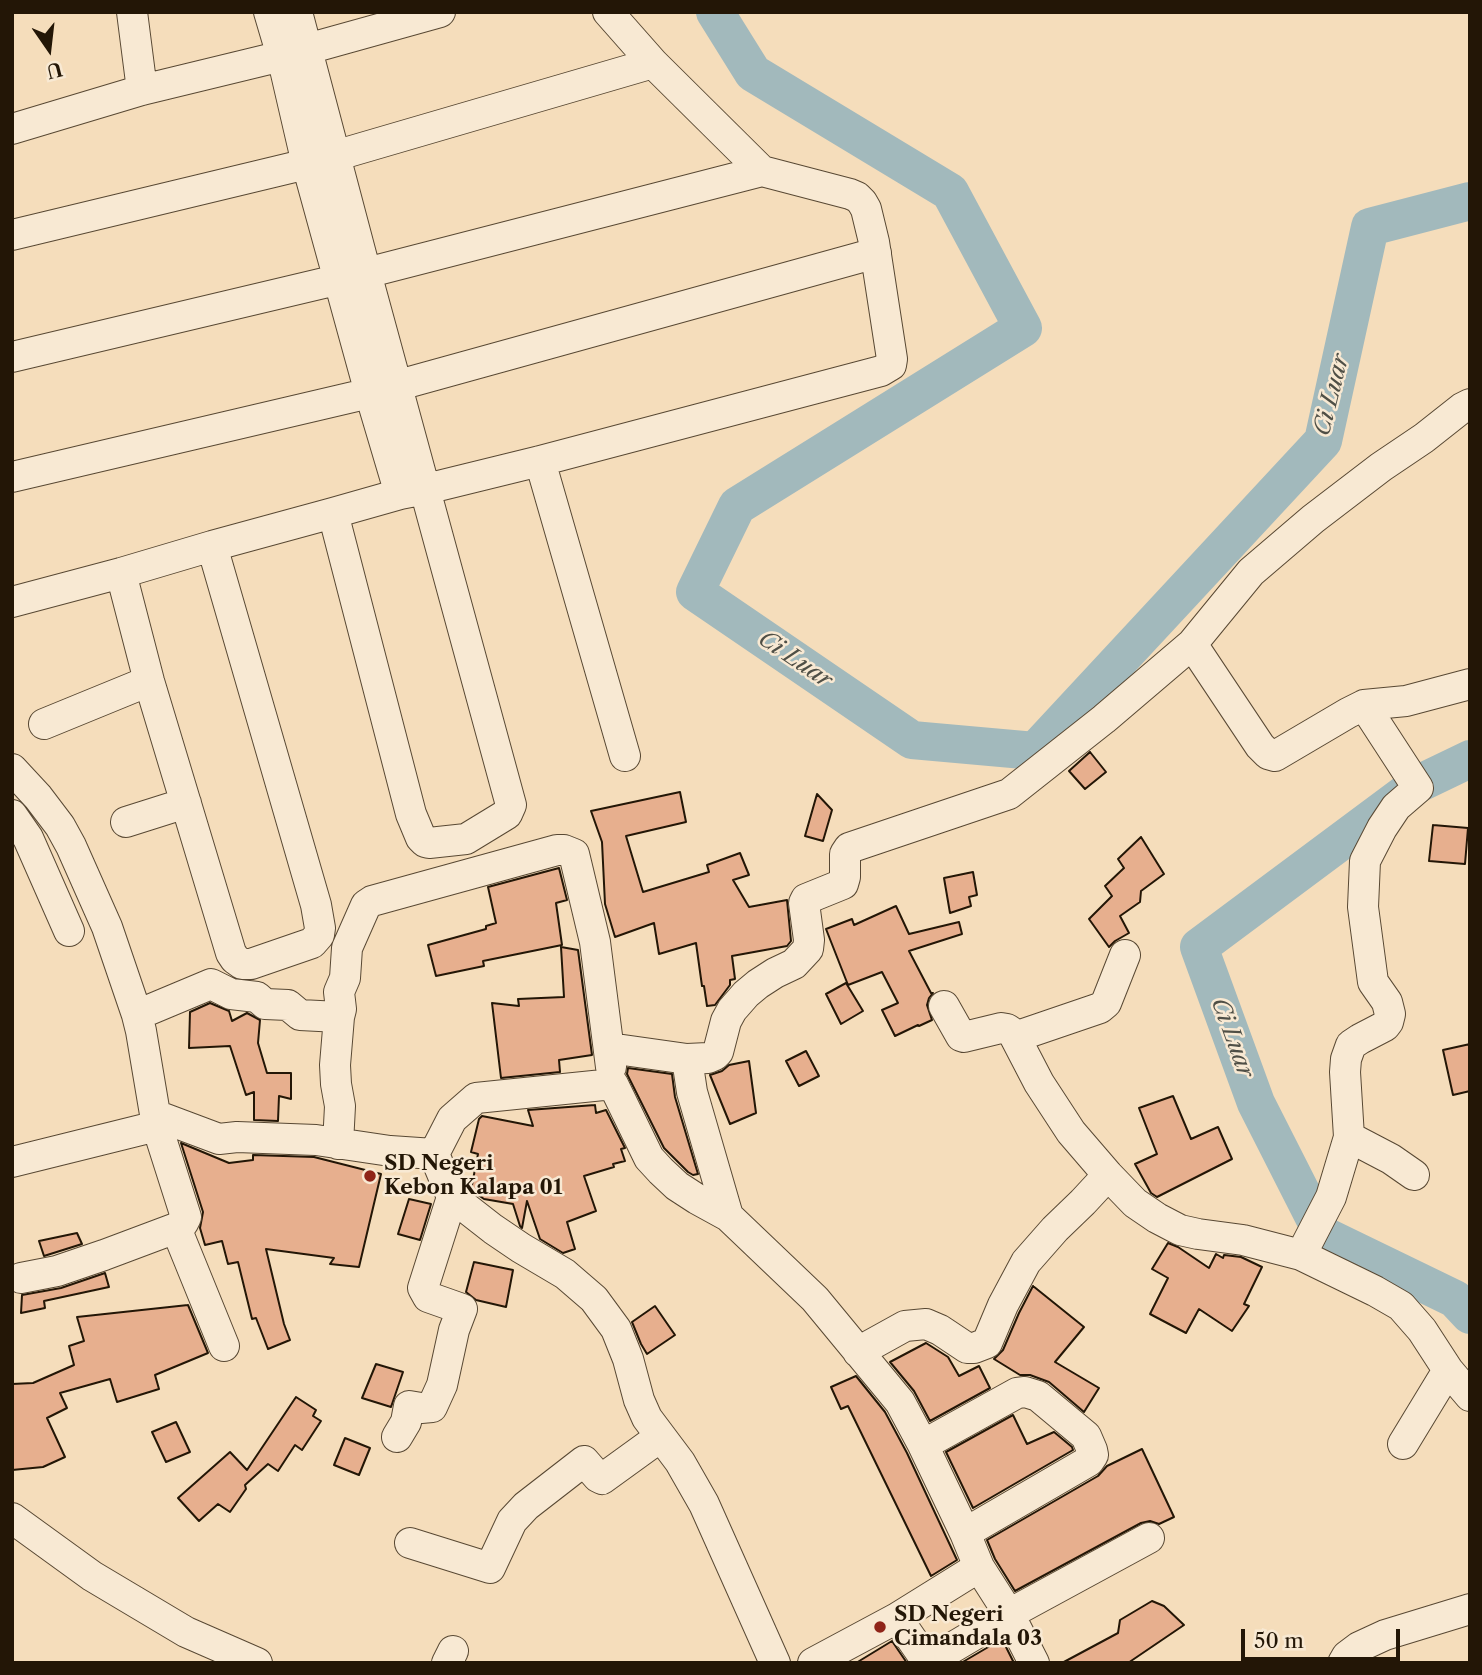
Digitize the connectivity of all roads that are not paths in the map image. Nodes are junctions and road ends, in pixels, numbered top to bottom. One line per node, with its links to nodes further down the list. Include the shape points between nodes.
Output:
1 (131, 12): 8 (street)
2 (269, 12): 6 (street)
3 (297, 12): 6 (street)
4 (440, 12): 6 (street)
5 (608, 12): 7 (street)
6 (294, 52): 8 (street); 10 (street)
7 (653, 63): 10 (street); 11 (street)
8 (142, 90): 9 (street)
9 (12, 130)
10 (321, 160): 12 (street); 14 (street)
11 (762, 171): 13 (street, via 857,197 866,209); 14 (street)
12 (12, 235)
13 (876, 253): 16 (street); 18 (street, via 892,359 886,369)
14 (353, 276): 15 (street); 16 (street)
15 (12, 357)
16 (384, 389): 19 (street); 20 (street)
17 (1470, 404): 25 (street, via 1381,467 1251,572)
18 (540, 461): 20 (street); 30 (street)
19 (12, 477)
20 (413, 491): 21 (street); 21 (street, via 511,805 507,814 466,839 429,843 421,838 411,814)
21 (333, 513): 22 (street)
22 (212, 546): 23 (street); 32 (street, via 316,905 320,928 313,943 251,964 235,959)
23 (121, 573): 24 (street); 26 (street)
24 (12, 602)
25 (1192, 644): 28 (street, via 1270,756 1348,713); 42 (street, via 1009,794 849,848 843,884 803,903 809,940 802,957 775,973 732,1010 718,1052 708,1058)
26 (149, 681): 29 (street); 32 (street)
27 (1470, 684): 28 (street)
28 (1368, 711): 45 (street, via 1417,786 1396,807 1364,861 1363,907 1373,982 1390,1014 1385,1026 1351,1045 1346,1059)
29 (44, 724)
30 (625, 756)
31 (12, 769): 38 (street, via 38,797 71,846 107,927)
32 (186, 803): 34 (street)
33 (12, 815): 35 (street, via 28,838)
34 (126, 822)
35 (69, 931)
36 (1125, 955): 40 (street, via 1100,1008)
37 (944, 1006): 40 (street, via 962,1037 1001,1028)
38 (137, 1015): 39 (street, via 211,984 231,994 284,1004 300,1015); 44 (street)
39 (339, 1017): 41 (street, via 347,948 366,905 564,850 574,854 595,942); 46 (street, via 335,1065 341,1106)
40 (1015, 1038): 49 (street, via 1054,1107)
41 (610, 1048): 42 (street); 43 (street)
42 (687, 1059): 52 (street, via 692,1092)
43 (613, 1084): 47 (street, via 475,1098 452,1119); 52 (street, via 649,1158 677,1186)
44 (156, 1120): 46 (street, via 219,1139); 48 (street); 53 (street, via 186,1214)
45 (1349, 1137): 50 (street); 54 (street, via 1331,1198)
46 (338, 1144): 47 (street)
47 (434, 1154): 51 (street)
48 (12, 1162)
49 (1108, 1175): 54 (street, via 1135,1203 1180,1230); 57 (street, via 1026,1262 987,1343 967,1348 926,1324 905,1326)
50 (1414, 1175)
51 (452, 1197): 60 (street, via 423,1288 428,1297 463,1309 432,1407 409,1406); 61 (street, via 594,1299 616,1329 639,1400)
52 (728, 1216): 57 (street, via 815,1299)
53 (177, 1228): 55 (street, via 80,1264); 56 (street)
54 (1304, 1250): 58 (street, via 1401,1306)
55 (21, 1278)
56 (224, 1346)
57 (858, 1352): 63 (street, via 900,1402)
58 (1448, 1370): 59 (street); 62 (street)
59 (1470, 1396)
60 (397, 1437)
61 (660, 1437): 67 (street, via 601,1479 584,1461 512,1521 490,1568); 74 (street, via 704,1504)
62 (1403, 1444)
63 (923, 1446): 65 (street); 65 (street, via 1025,1392 1038,1396 1086,1436 1093,1450 1089,1461)
64 (12, 1518): 73 (street, via 92,1576 186,1632)
65 (965, 1533): 68 (street)
66 (1149, 1538): 70 (street)
67 (410, 1543)
68 (979, 1567): 70 (street); 71 (street)
69 (1470, 1609): 77 (street, via 1385,1635 1359,1647)
70 (1009, 1614): 72 (street); 76 (street)
71 (897, 1618): 72 (street); 75 (street)
72 (928, 1662)
73 (257, 1663)
74 (775, 1663)
75 (813, 1663)
76 (1034, 1663)
77 (1343, 1663)

